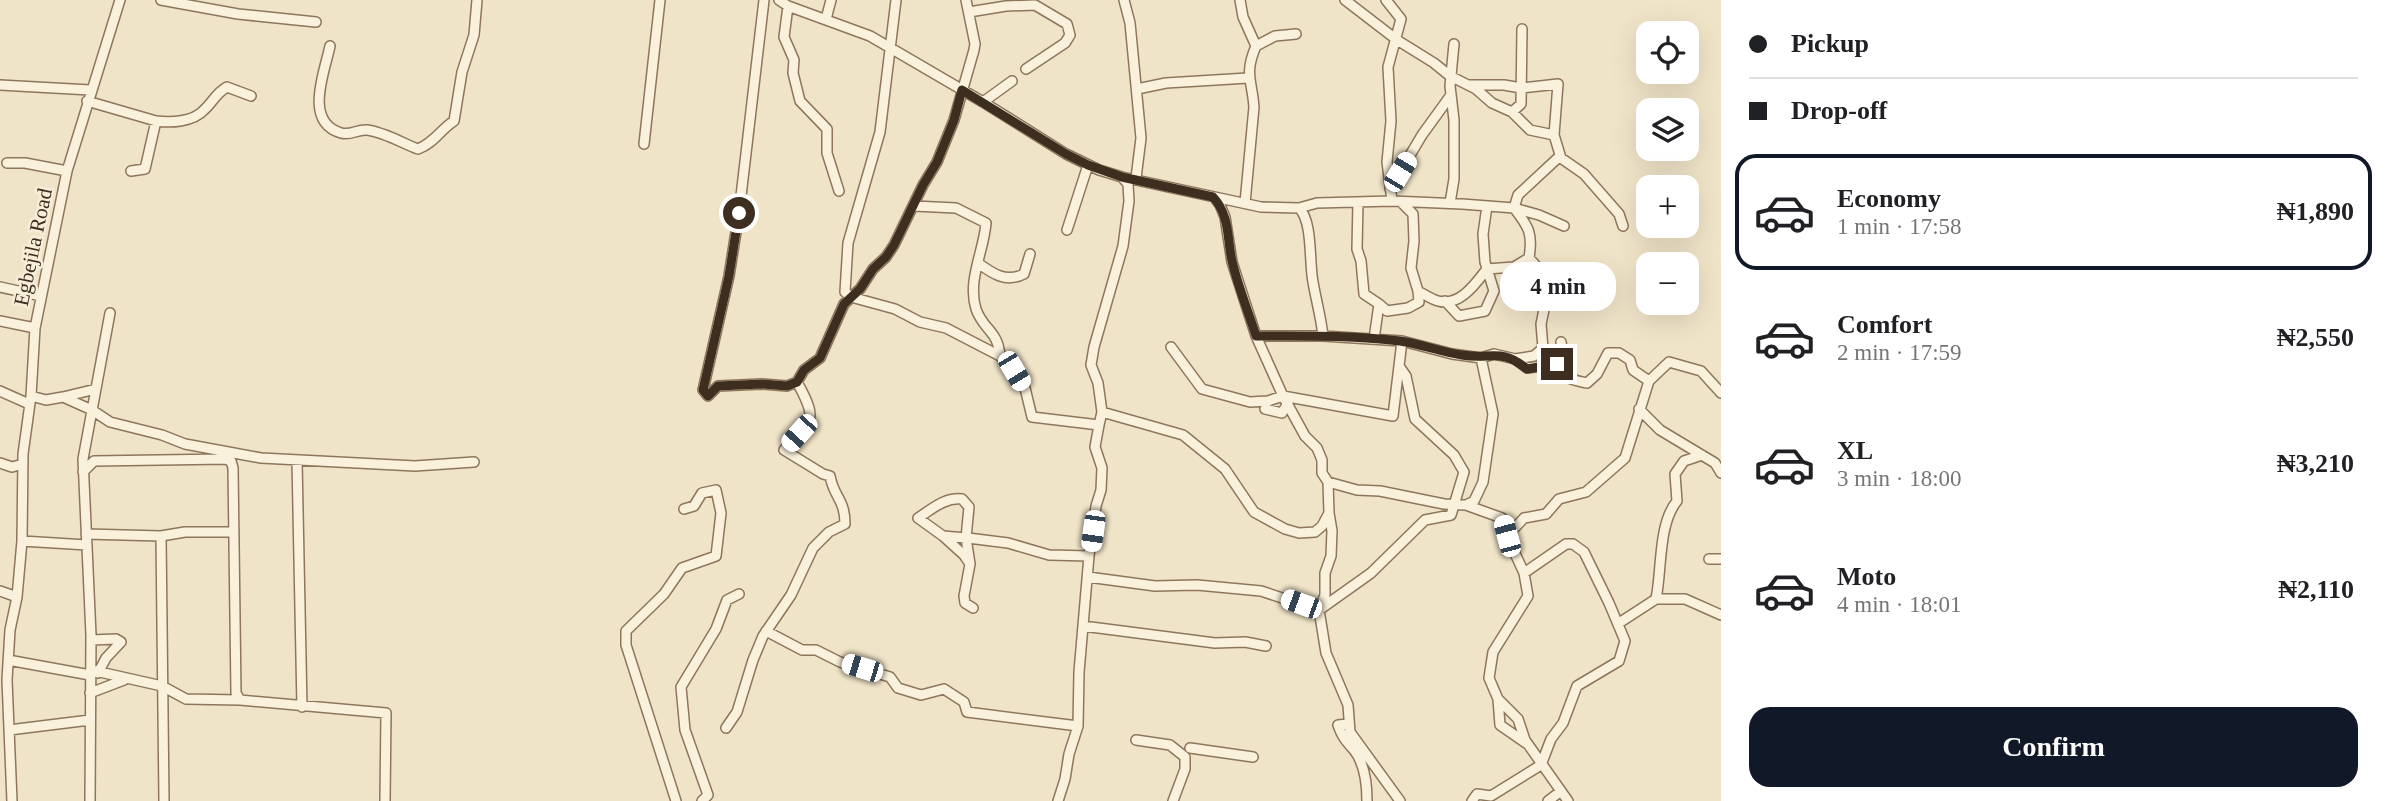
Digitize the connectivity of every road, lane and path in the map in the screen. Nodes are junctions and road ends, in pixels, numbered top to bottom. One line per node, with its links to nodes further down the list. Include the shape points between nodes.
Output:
1 (120, 0): 35 (street, Egbejila Road)
2 (161, 0): 17 (street)
3 (477, 0): 24 (street, via 474,35 454,121 418,149 374,132 344,134 329,125 318,104)
4 (660, 0): 44 (street)
5 (764, 0): 91 (street, via 737,225 703,390 708,396 718,386)
6 (779, 0): 14 (street)
7 (831, 0): 16 (street)
8 (896, 0): 18 (street)
9 (966, 0): 15 (street)
10 (1124, 0): 34 (street)
11 (1240, 0): 25 (street)
12 (1345, 0): 22 (street)
13 (1386, 0): 22 (street, via 1401,19)
14 (788, 6): 16 (street); 53 (street, via 784,37 794,60 800,101 827,129 827,153)
15 (969, 12): 27 (street, via 1035,5 1067,24 1070,35 1065,43); 36 (street, via 975,44)
16 (826, 19): 21 (street)
17 (316, 22)
18 (893, 24): 21 (street, via 884,34); 26 (street)
19 (1522, 29): 33 (street)
20 (1296, 34): 25 (street, via 1275,36)
21 (870, 36): 26 (street)
22 (1397, 40): 28 (street); 52 (street, via 1388,67)
23 (1454, 44): 28 (street)
24 (330, 46)
25 (1256, 46): 29 (street)
26 (889, 47): 36 (street); 73 (street, via 878,146 846,256 843,287)
27 (1026, 69)
28 (1450, 76): 32 (street); 37 (street)
29 (1248, 78): 34 (street); 57 (street, via 1254,107)
30 (1012, 81): 40 (street)
31 (0, 85): 35 (street)
32 (1469, 85): 33 (street); 41 (street, via 1492,103)
33 (1521, 88): 41 (street, via 1521,104); 43 (street, via 1558,84)
34 (1137, 89): 51 (street, via 1141,138)
35 (90, 90): 39 (street, Egbejila Road)
36 (962, 90): 40 (street); 59 (street, via 946,140)
37 (1451, 95): 52 (street); 58 (street, via 1454,179)
38 (251, 96): 42 (street, via 228,87 199,115)
39 (87, 101): 42 (street); 48 (street, Egbejila Road)
40 (984, 102): 47 (street)
41 (1512, 111): 43 (street, via 1530,130)
42 (156, 121): 49 (street, via 145,169)
43 (1554, 135): 45 (street)
44 (643, 144)
45 (1560, 156): 62 (street, via 1518,195); 64 (street, via 1584,174 1619,214)
46 (6, 163): 48 (street)
47 (1088, 165): 50 (street); 65 (street)
48 (67, 171): 72 (street, Egbejila Road)
49 (131, 172)
50 (1122, 177): 51 (street); 101 (street, via 1128,184 1129,201 1123,246 1091,365)
51 (1136, 178): 54 (street)
52 (1390, 188): 56 (street)
53 (839, 191)
54 (1213, 197): 57 (street); 79 (street, via 1225,216 1232,262)
55 (1358, 202): 56 (street); 61 (street); 75 (street, via 1357,249 1364,294)
56 (1397, 202): 58 (street); 71 (street, via 1413,214 1411,268)
57 (1245, 203): 61 (street)
58 (1450, 203): 60 (street)
59 (914, 206): 68 (street, via 956,208 986,223); 73 (street, via 886,257)
60 (1487, 206): 62 (street); 69 (street, via 1483,240)
61 (1299, 208): 80 (street, via 1305,218)
62 (1514, 208): 63 (street); 67 (street, via 1532,239)
63 (1564, 226)
64 (1623, 226)
65 (1067, 230)
66 (1030, 254): 68 (street, via 1024,274 1016,278 1004,278)
67 (1529, 258): 69 (street, via 1514,267); 87 (street, via 1550,281 1541,324 1543,348 1534,356)
68 (978, 263): 85 (street, via 973,283 975,307 998,340)
69 (1487, 269): 74 (street, via 1461,297); 74 (street, via 1494,291 1485,311 1460,316)
70 (0, 287): 72 (street)
71 (1418, 291): 74 (street); 75 (street, via 1419,302 1408,307 1387,311)
72 (41, 296): 78 (street, Egbejila Road)
73 (851, 297): 85 (street, via 946,327); 91 (street, via 820,358)
74 (1445, 302)
75 (1379, 304): 81 (street)
76 (110, 313): 92 (street)
77 (0, 321): 78 (street)
78 (35, 328): 96 (street, Egbejila Road)
79 (1256, 336): 80 (street); 97 (street)
80 (1323, 336): 81 (street)
81 (1374, 339): 82 (street)
82 (1402, 341): 86 (street); 89 (street)
83 (1561, 342): 88 (street, via 1563,355)
84 (1171, 347): 98 (street, via 1202,389)
85 (1000, 356): 102 (street, via 1025,388 1032,417)
86 (1481, 358): 87 (street, via 1494,354); 111 (street, via 1493,415 1483,482 1474,501)
87 (1515, 359): 88 (street, via 1527,369)
88 (1555, 364): 90 (street, via 1569,380 1587,383 1608,353 1619,353)
89 (1399, 366): 97 (street, via 1393,416); 111 (street, via 1406,376 1415,419 1454,455 1464,472)
90 (1649, 380): 94 (street, via 1669,362 1701,371); 99 (street)
91 (797, 382): 137 (street, via 812,416 784,450 830,476 833,490 842,500 845,524 813,548 791,595)
92 (96, 389): 95 (street); 100 (street)
93 (0, 391): 96 (street)
94 (1721, 393)
95 (62, 397): 96 (street); 100 (street)
96 (30, 400): 107 (street, Egbejila Road)
97 (1285, 400): 98 (street); 98 (street, via 1265,409); 110 (street, via 1317,448)
98 (1250, 402)
99 (1639, 409): 103 (street, via 1660,430); 118 (street, via 1625,458 1586,492 1559,499 1546,514 1524,518)
100 (92, 410): 104 (street, via 110,422 185,444); 108 (street)
101 (1102, 412): 102 (street); 113 (street, via 1183,435 1225,470 1254,512 1285,529 1314,532)
102 (1099, 425): 122 (street, via 1095,447 1102,468 1101,489)
103 (1702, 455): 109 (street); 131 (street, via 1684,461 1675,474 1677,501 1671,507 1661,546)
104 (297, 461): 105 (street, via 415,466); 148 (street)
105 (474, 462)
106 (0, 463): 107 (street)
107 (23, 464): 120 (street, Egbejila Road)
108 (83, 472): 114 (street, via 94,461 225,458 233,468); 115 (street)
109 (1721, 473)
110 (1328, 482): 111 (street); 113 (street)
111 (1461, 505): 118 (street, via 1502,518); 133 (street, via 1451,515 1425,520 1371,573)
112 (684, 509): 168 (street, via 694,506 702,493 716,490 721,513 716,556 682,568 664,594 626,631 626,645)
113 (1329, 513): 133 (street, via 1331,556)
114 (234, 532): 116 (street); 147 (street, via 236,693)
115 (86, 534): 116 (street); 121 (street)
116 (161, 536): 143 (street)
117 (943, 536): 119 (street); 119 (street, via 918,518 953,498 962,499 969,507); 125 (street)
118 (1507, 536): 126 (street)
119 (965, 538): 122 (street, via 1008,543 1049,555); 125 (street)
120 (22, 541): 121 (street); 130 (street, Egbejila Road)
121 (87, 545): 138 (street)
122 (1089, 556): 127 (street)
123 (1709, 559): 124 (street)
124 (1721, 559)
125 (970, 564): 132 (street, via 964,596)
126 (1524, 573): 135 (street, via 1566,544 1573,544 1584,552); 146 (street, via 1528,596 1493,652 1489,678)
127 (1088, 577): 133 (street, via 1155,586 1261,591); 136 (street)
128 (0, 591): 130 (street)
129 (739, 594): 169 (street, via 727,600 716,629 681,687 685,730 708,795)
130 (17, 597): 140 (street, Egbejila Road)
131 (1656, 599): 134 (street, via 1685,599); 135 (street)
132 (973, 608)
133 (1319, 610): 151 (street, via 1326,653 1348,705)
134 (1721, 615)
135 (1619, 623): 162 (street, via 1625,641 1619,661 1577,686)
136 (1083, 626): 139 (street); 152 (street)
137 (766, 631): 152 (street, via 802,650 816,650 890,677 898,688 921,695 944,689 964,702 967,712); 153 (street, via 737,712)
138 (91, 640): 141 (street); 141 (street, via 121,642)
139 (1266, 646)
140 (8, 660): 141 (street); 144 (street, Egbejila Road)
141 (93, 673): 142 (street); 145 (street)
142 (125, 680): 143 (street); 145 (street)
143 (162, 686): 147 (street, via 186,699); 166 (street)
144 (4, 688): 149 (street, Egbejila Road)
145 (90, 693): 150 (street)
146 (1498, 699): 156 (street, via 1518,719); 156 (street, via 1500,725)
147 (240, 700): 148 (street)
148 (302, 707): 167 (street, via 386,713)
149 (4, 714): 154 (street, Egbejila Road)
150 (90, 720): 154 (street); 165 (street)
151 (1349, 724): 172 (street, via 1338,725 1365,774); 173 (street, via 1353,738)
152 (1078, 726): 170 (street)
153 (726, 727)
154 (9, 730): 161 (street, Egbejila Road)
155 (1136, 740): 157 (street)
156 (1527, 744): 162 (street)
157 (1174, 748): 158 (street); 160 (street)
158 (1190, 748): 159 (street); 160 (street)
159 (1253, 757)
160 (1185, 759): 171 (street)
161 (5, 760): 164 (street, Egbejila Road)
162 (1541, 765): 163 (street); 174 (street, via 1491,796 1477,794)
163 (1561, 791): 175 (street); 176 (street)
164 (12, 801)
165 (90, 801)
166 (164, 801)
167 (385, 801)
168 (676, 801)
169 (702, 801)
170 (1058, 801)
171 (1173, 801)
172 (1367, 801)
173 (1401, 801)
174 (1472, 801)
175 (1548, 801)
176 (1568, 801)

